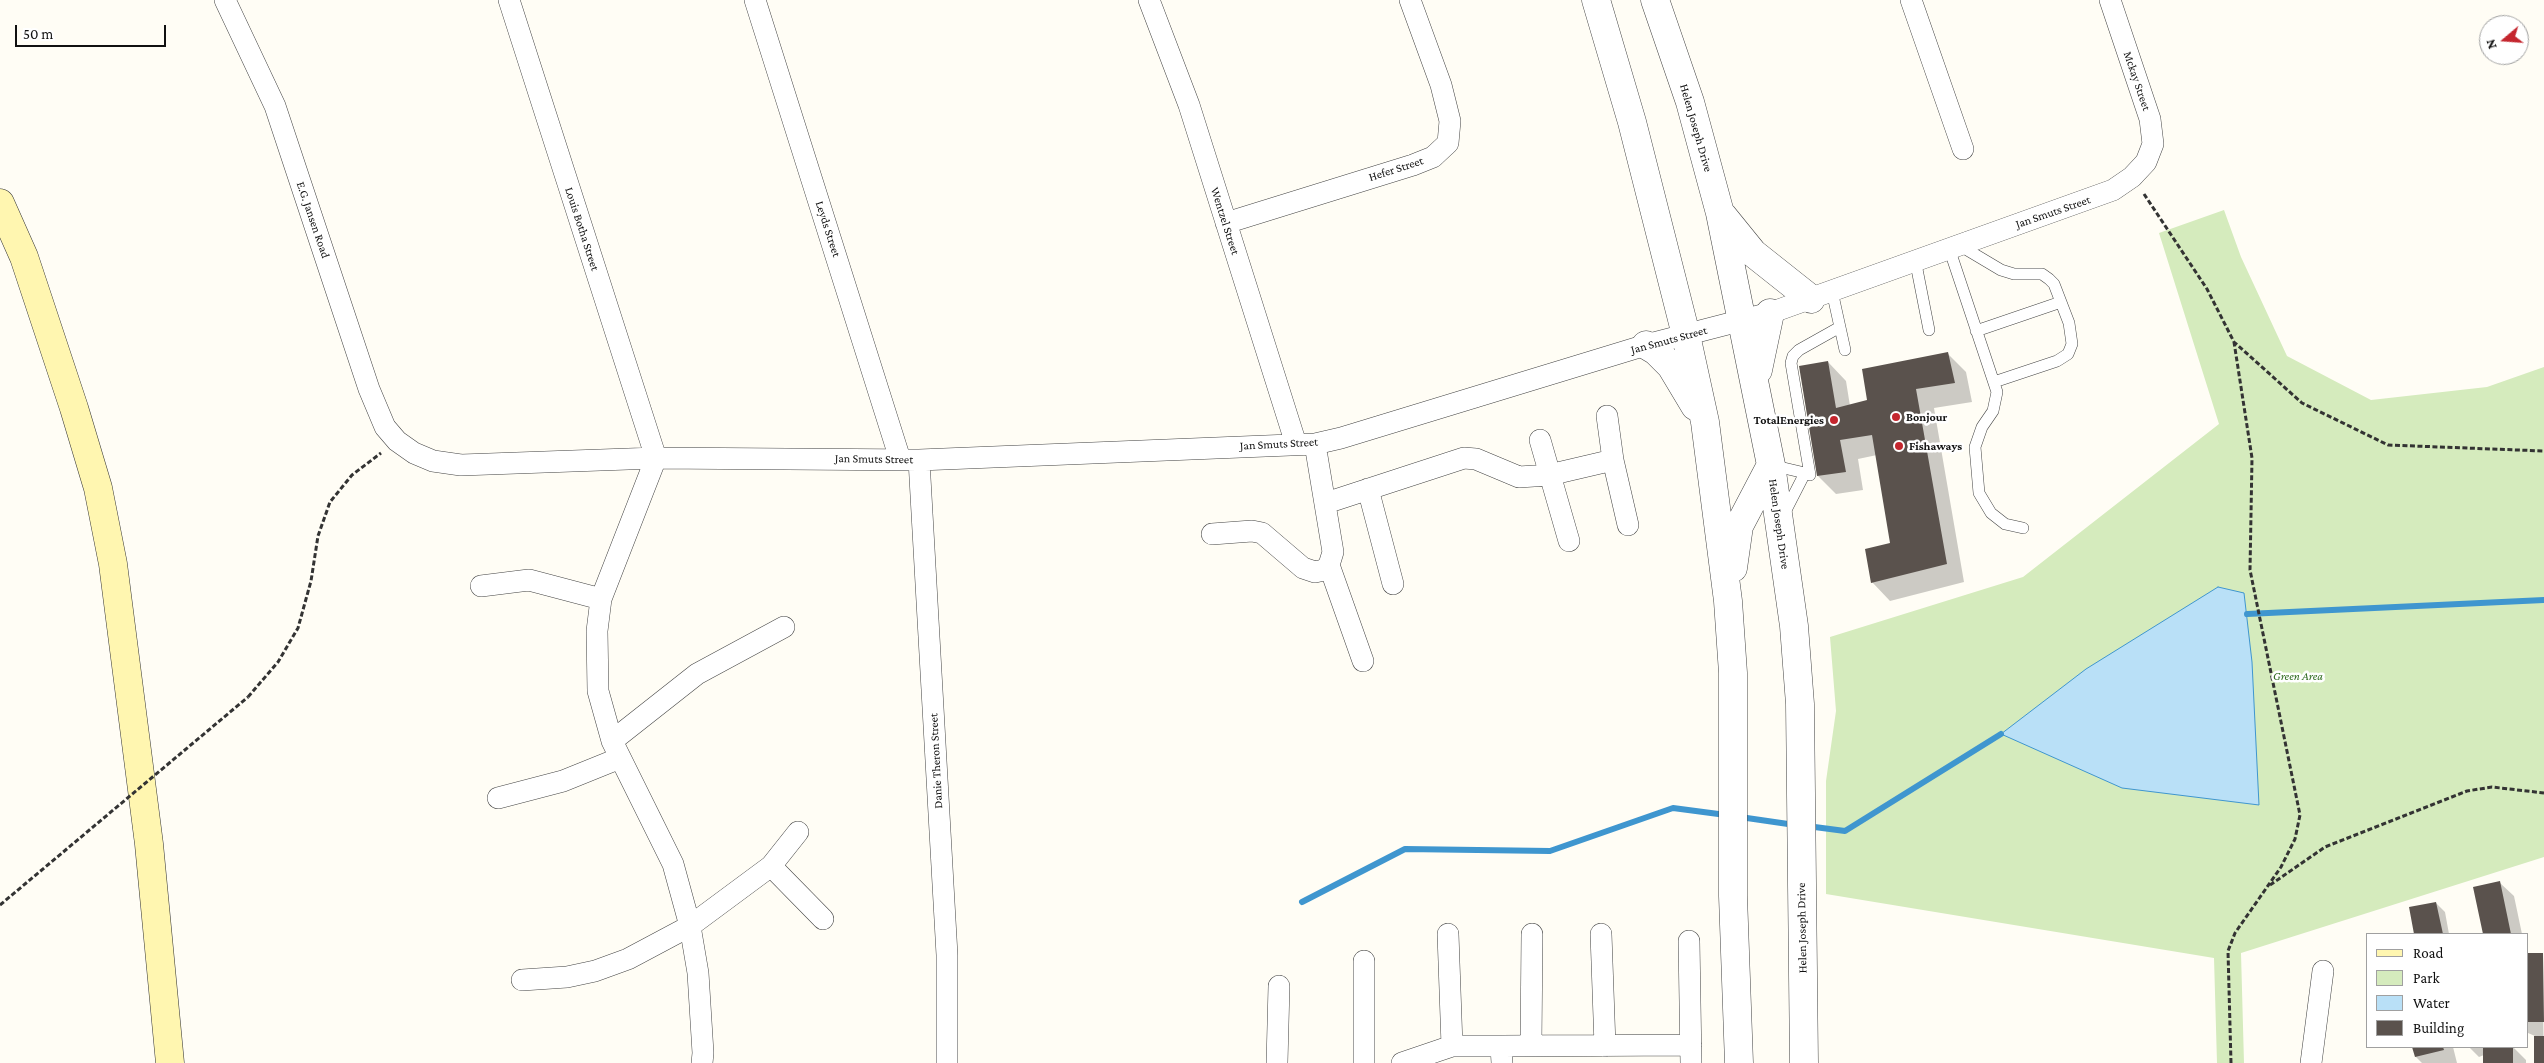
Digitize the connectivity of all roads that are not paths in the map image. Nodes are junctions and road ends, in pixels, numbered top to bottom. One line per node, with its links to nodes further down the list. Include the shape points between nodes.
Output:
1 (225, 0): 32 (street, E.G. Jansen Road, via 275,106 369,389 385,427)
2 (509, 0): 34 (street, Louis Botha Street)
3 (755, 0): 35 (street, Leyds Street)
4 (1149, 0): 14 (street, Wentzel Street, via 1188,105)
5 (1410, 0): 14 (street, Hefer Street, via 1441,84 1450,121 1448,143 1432,157 1413,165)
6 (1596, 0): 24 (street, via 1632,122)
7 (1655, 0): 13 (street, Helen Joseph Drive, via 1690,102)
8 (1911, 0): 10 (street)
9 (2110, 0): 11 (street, Mckay Street, via 2150,119 2153,144)
10 (1963, 150)
11 (2139, 170): 15 (street, Jan Smuts Street, via 2113,190 2090,200)
12 (0, 203): 72 (main road, via 24,257 98,488 124,637 148,834)
13 (1720, 213): 17 (street, via 1753,253); 20 (street, Helen Joseph Drive)
14 (1226, 223): 33 (street, Wentzel Street)
15 (1954, 246): 16 (street, Jan Smuts Street); 18 (lane, via 2001,270 2014,274 2042,274 2054,284); 23 (lane)
16 (1915, 260): 17 (street, Jan Smuts Street); 22 (lane)
17 (1822, 295): 19 (street, Jan Smuts Street); 21 (lane)
18 (2061, 302): 23 (lane); 28 (lane, via 2072,344 2068,354 2057,361)
19 (1770, 313): 20 (street, Jan Smuts Street); 27 (street)
20 (1743, 321): 24 (street, Jan Smuts Street); 27 (street, Helen Joseph Drive)
21 (1840, 327): 26 (lane); 39 (lane, via 1799,350 1791,363)
22 (1928, 330)
23 (1976, 331): 28 (lane)
24 (1686, 335): 25 (street, Jan Smuts Street); 30 (street)
25 (1646, 345): 30 (street, via 1671,366); 33 (street, Jan Smuts Street)
26 (1845, 350)
27 (1756, 382): 37 (street, Helen Joseph Drive)
28 (1994, 382): 43 (lane, via 1997,392 1993,411 1982,427 1975,447 1980,494 1991,513 2005,524)
29 (1606, 416): 36 (street)
30 (1705, 422): 50 (street)
31 (1540, 440): 38 (street)
32 (397, 441): 34 (street, Jan Smuts Street, via 427,458 461,465)
33 (1305, 444): 35 (street, Jan Smuts Street); 41 (street, Wentzel Street)
34 (656, 458): 35 (street, Jan Smuts Street); 49 (street)
35 (910, 459): 74 (street, Danie Theron Street, via 947,955)
36 (1613, 460): 38 (street); 42 (street)
37 (1771, 465): 50 (street, via 1739,526); 79 (street, Helen Joseph Drive, via 1794,626 1800,704)
38 (1549, 474): 40 (street, via 1519,477 1476,459 1464,458); 45 (street)
39 (1810, 475)
40 (1368, 489): 41 (street); 47 (street)
41 (1326, 503): 46 (street, Wentzel Street, via 1332,552)
42 (1628, 525)
43 (2022, 528)
44 (1212, 534): 46 (street, via 1262,533 1303,568 1315,572)
45 (1569, 541)
46 (1329, 565): 52 (street)
47 (1393, 584)
48 (481, 586): 49 (street, via 529,580)
49 (601, 599): 53 (street, via 597,631 598,691)
50 (1728, 601): 78 (street, via 1733,673 1733,896)
51 (784, 626): 53 (street, via 697,674)
52 (1363, 661)
53 (616, 750): 54 (street, via 563,781); 58 (street, via 673,864)
54 (498, 798)
55 (798, 832): 56 (street)
56 (771, 866): 57 (street); 58 (street)
57 (823, 920)
58 (690, 926): 65 (street, via 628,959 596,971); 73 (street, via 698,972)
59 (1448, 934): 68 (street)
60 (1532, 934): 67 (street)
61 (1600, 934): 69 (street)
62 (1690, 940): 71 (street)
63 (1364, 961): 76 (street)
64 (2323, 971): 80 (street)
65 (522, 980)
66 (1279, 986): 75 (street)
67 (1532, 1045): 69 (street); 70 (street)
68 (1452, 1046): 70 (street); 77 (street)
69 (1593, 1052): 71 (street)
70 (1501, 1054)
71 (1691, 1054)
72 (170, 1063)
73 (702, 1063)
74 (947, 1063)
75 (1277, 1063)
76 (1364, 1063)
77 (1402, 1063)
78 (1739, 1063)
79 (1804, 1063)
80 (2310, 1063)

